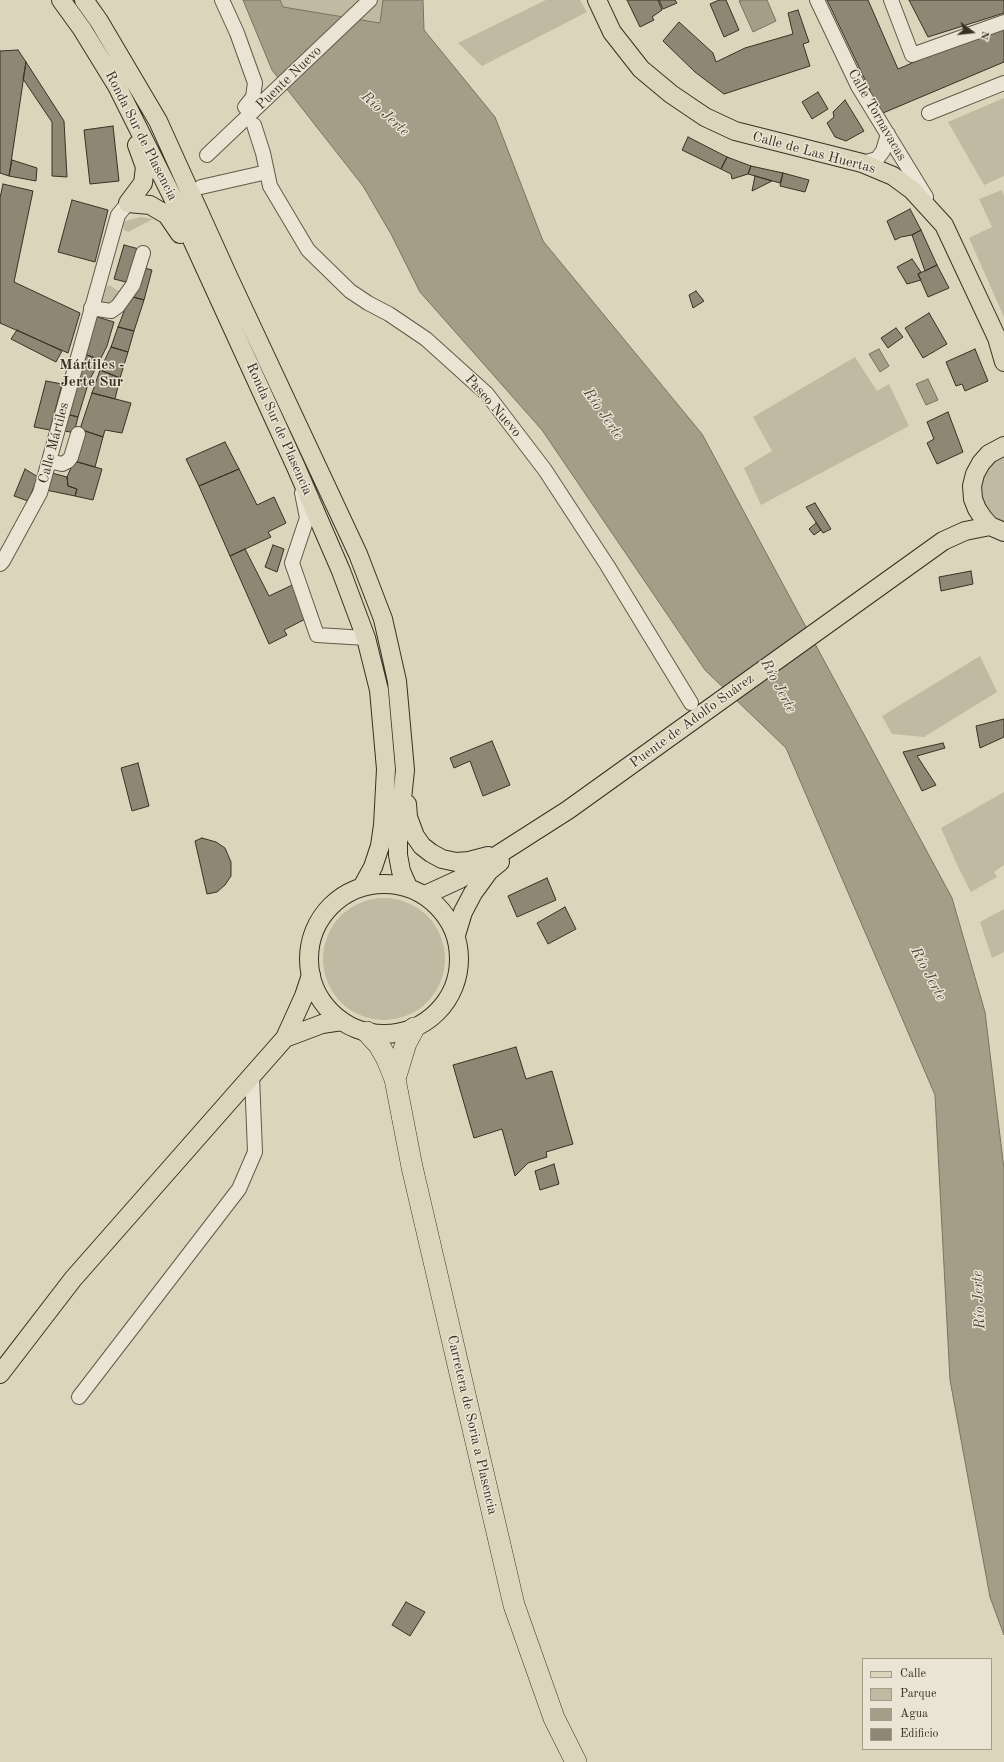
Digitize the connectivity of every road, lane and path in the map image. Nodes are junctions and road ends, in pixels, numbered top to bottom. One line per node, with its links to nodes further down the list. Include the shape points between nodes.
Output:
1 (61, 0): 10 (main road, Ronda Sur de Plasencia)
2 (84, 0): 35 (main road, Ronda Sur de Plasencia, via 158,121 358,554 383,619 397,681)
3 (222, 0): 11 (street, via 255,83 253,97)
4 (370, 0): 15 (street, Puente Nuevo)
5 (818, 0): 14 (street, Calle Tornavacas, via 858,86)
6 (891, 0): 8 (street, via 912,55)
7 (598, 1): 16 (main road, Calle de Las Huertas, via 612,32 641,69 705,117 735,131)
8 (1004, 22)
9 (1004, 83): 12 (street)
10 (117, 86): 19 (main road, via 144,166 143,183); 22 (main road, Ronda Sur de Plasencia)
11 (245, 107)
12 (929, 113)
13 (254, 125): 17 (street, Paseo Nuevo)
14 (888, 134): 16 (street, via 883,151 877,159); 20 (street, Calle Tornavacas)
15 (207, 155)
16 (862, 164): 20 (main road, Calle de Las Huertas, via 893,176 912,190)
17 (267, 172): 18 (street); 34 (street, Paseo Nuevo, via 270,186 308,250 323,267 350,291 426,339 491,400 545,470)
18 (201, 187)
19 (128, 203): 22 (main road, via 150,205 167,214); 23 (street, Calle Mártiles, via 118,215 115,224 119,240 108,280 96,291)
20 (944, 225): 24 (main road, Calle de Las Huertas, via 997,338)
21 (143, 253): 23 (street, via 133,285 118,306 106,311)
22 (212, 283): 28 (main road, Ronda Sur de Plasencia)
23 (91, 308): 27 (street, Calle Mártiles)
24 (1004, 362)
25 (78, 434): 27 (street, via 68,461 62,464)
26 (1003, 445): 29 (main road, via 981,463 972,486)
27 (49, 461): 32 (street, Calle Mártiles, via 40,493 4,561)
28 (296, 467): 33 (main road, Ronda Sur de Plasencia); 33 (street, via 307,518 292,563 317,634)
29 (973, 499): 30 (main road, via 980,514); 31 (main road, via 963,520)
30 (997, 529): 31 (main road, via 965,531)
31 (941, 542): 36 (main road, Puente de Adolfo Suárez)
32 (0, 564)
33 (366, 638): 38 (main road, Ronda Sur de Plasencia, via 379,690 386,769 380,846 373,867)
34 (691, 703)
35 (404, 770): 37 (main road, via 408,817 415,836 431,853 456,862 482,858); 39 (main road, Ronda Sur de Plasencia, via 398,855)
36 (537, 830): 37 (main road); 41 (main road, via 490,871 473,893 463,912)
37 (508, 848): 40 (main road, via 460,879)
38 (362, 887): 39 (main road, via 385,883); 42 (main road, via 334,903 316,928 309,959)
39 (408, 887): 40 (main road)
40 (425, 895): 41 (main road, via 444,912)
41 (456, 935): 44 (main road, via 460,957 457,979 448,1000 433,1016)
42 (311, 975): 43 (main road, via 325,1006); 46 (main road)
43 (342, 1021): 45 (main road); 46 (main road, via 322,1024)
44 (414, 1028): 45 (main road, via 391,1034); 48 (highway, via 406,1043)
45 (367, 1032): 48 (highway, Carretera de Soria a Plasencia, via 379,1045)
46 (285, 1038): 47 (main road)
47 (252, 1076): 49 (main road, via 73,1279); 50 (street, via 255,1152 239,1189)
48 (395, 1078): 51 (highway, Carretera de Soria a Plasencia, via 412,1167 514,1605 554,1718)
49 (0, 1374)
50 (79, 1397)
51 (576, 1762)

